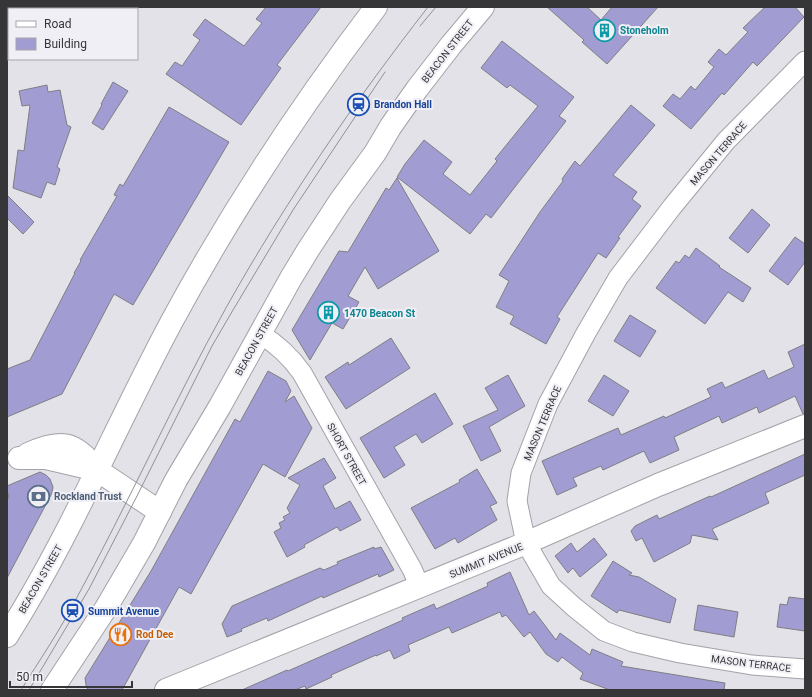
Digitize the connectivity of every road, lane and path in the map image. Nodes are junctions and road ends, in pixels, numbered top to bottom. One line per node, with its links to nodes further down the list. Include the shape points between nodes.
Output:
1 (376, 7): 7 (main road, BEACON STREET, via 319,84 231,217 172,321)
2 (483, 7): 4 (main road, BEACON STREET, via 391,126 291,278)
3 (805, 61): 9 (street, MASON TERRACE, via 726,141 674,204 618,278 586,332 548,404 521,473 517,501)
4 (260, 334): 8 (main road, BEACON STREET); 10 (street, SHORT STREET, via 284,351 302,373)
5 (805, 426): 9 (main road, SUMMIT AVENUE, via 658,485)
6 (13, 460): 7 (main road, via 52,444 64,444 82,454)
7 (96, 470): 8 (main road); 11 (main road, BEACON STREET, via 45,572)
8 (160, 512): 13 (main road, BEACON STREET)
9 (526, 543): 10 (main road, SUMMIT AVENUE); 12 (street, MASON TERRACE, via 551,586 604,631 633,642 680,653 752,665)
10 (420, 587): 14 (main road, SUMMIT AVENUE)
11 (7, 636)
12 (805, 669)
13 (59, 687)
14 (173, 689)

